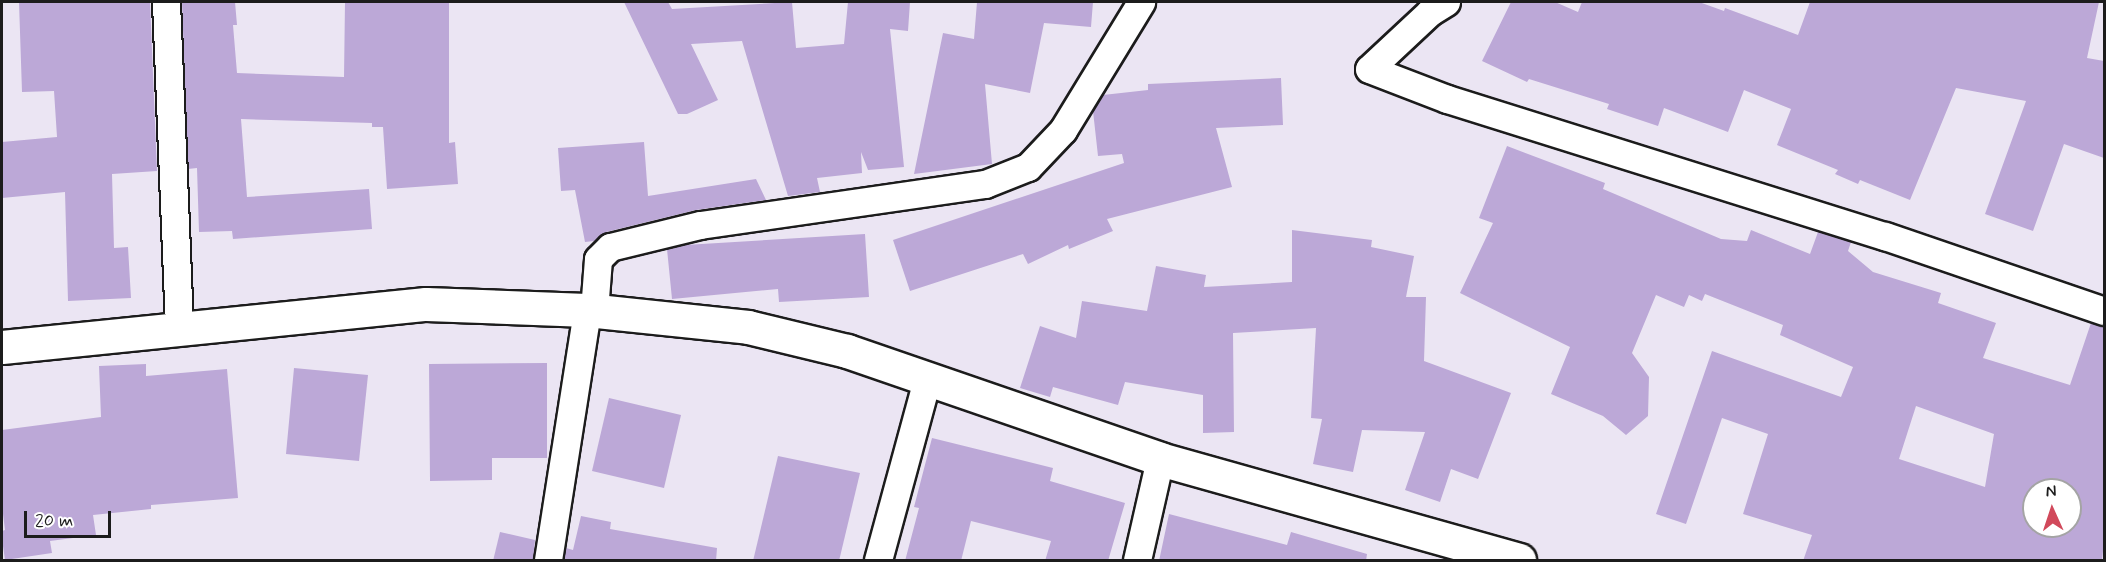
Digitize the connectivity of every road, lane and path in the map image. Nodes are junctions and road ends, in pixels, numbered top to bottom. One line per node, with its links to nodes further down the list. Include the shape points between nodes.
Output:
1 (166, 2): 6 (street)
2 (1141, 2): 4 (street, via 1063,130 1028,166 985,184 700,225 610,247 598,259)
3 (1446, 2): 5 (street, via 1369,69 1447,99 1885,237)
4 (590, 310): 6 (street, via 426,304); 8 (street, via 748,327 847,351); 10 (street)
5 (2104, 311)
6 (179, 328): 7 (street)
7 (2, 347)
8 (927, 380): 9 (street); 11 (street)
9 (1160, 459): 12 (street); 13 (street)
10 (548, 561)
11 (878, 561)
12 (1137, 561)
13 (1519, 561)

